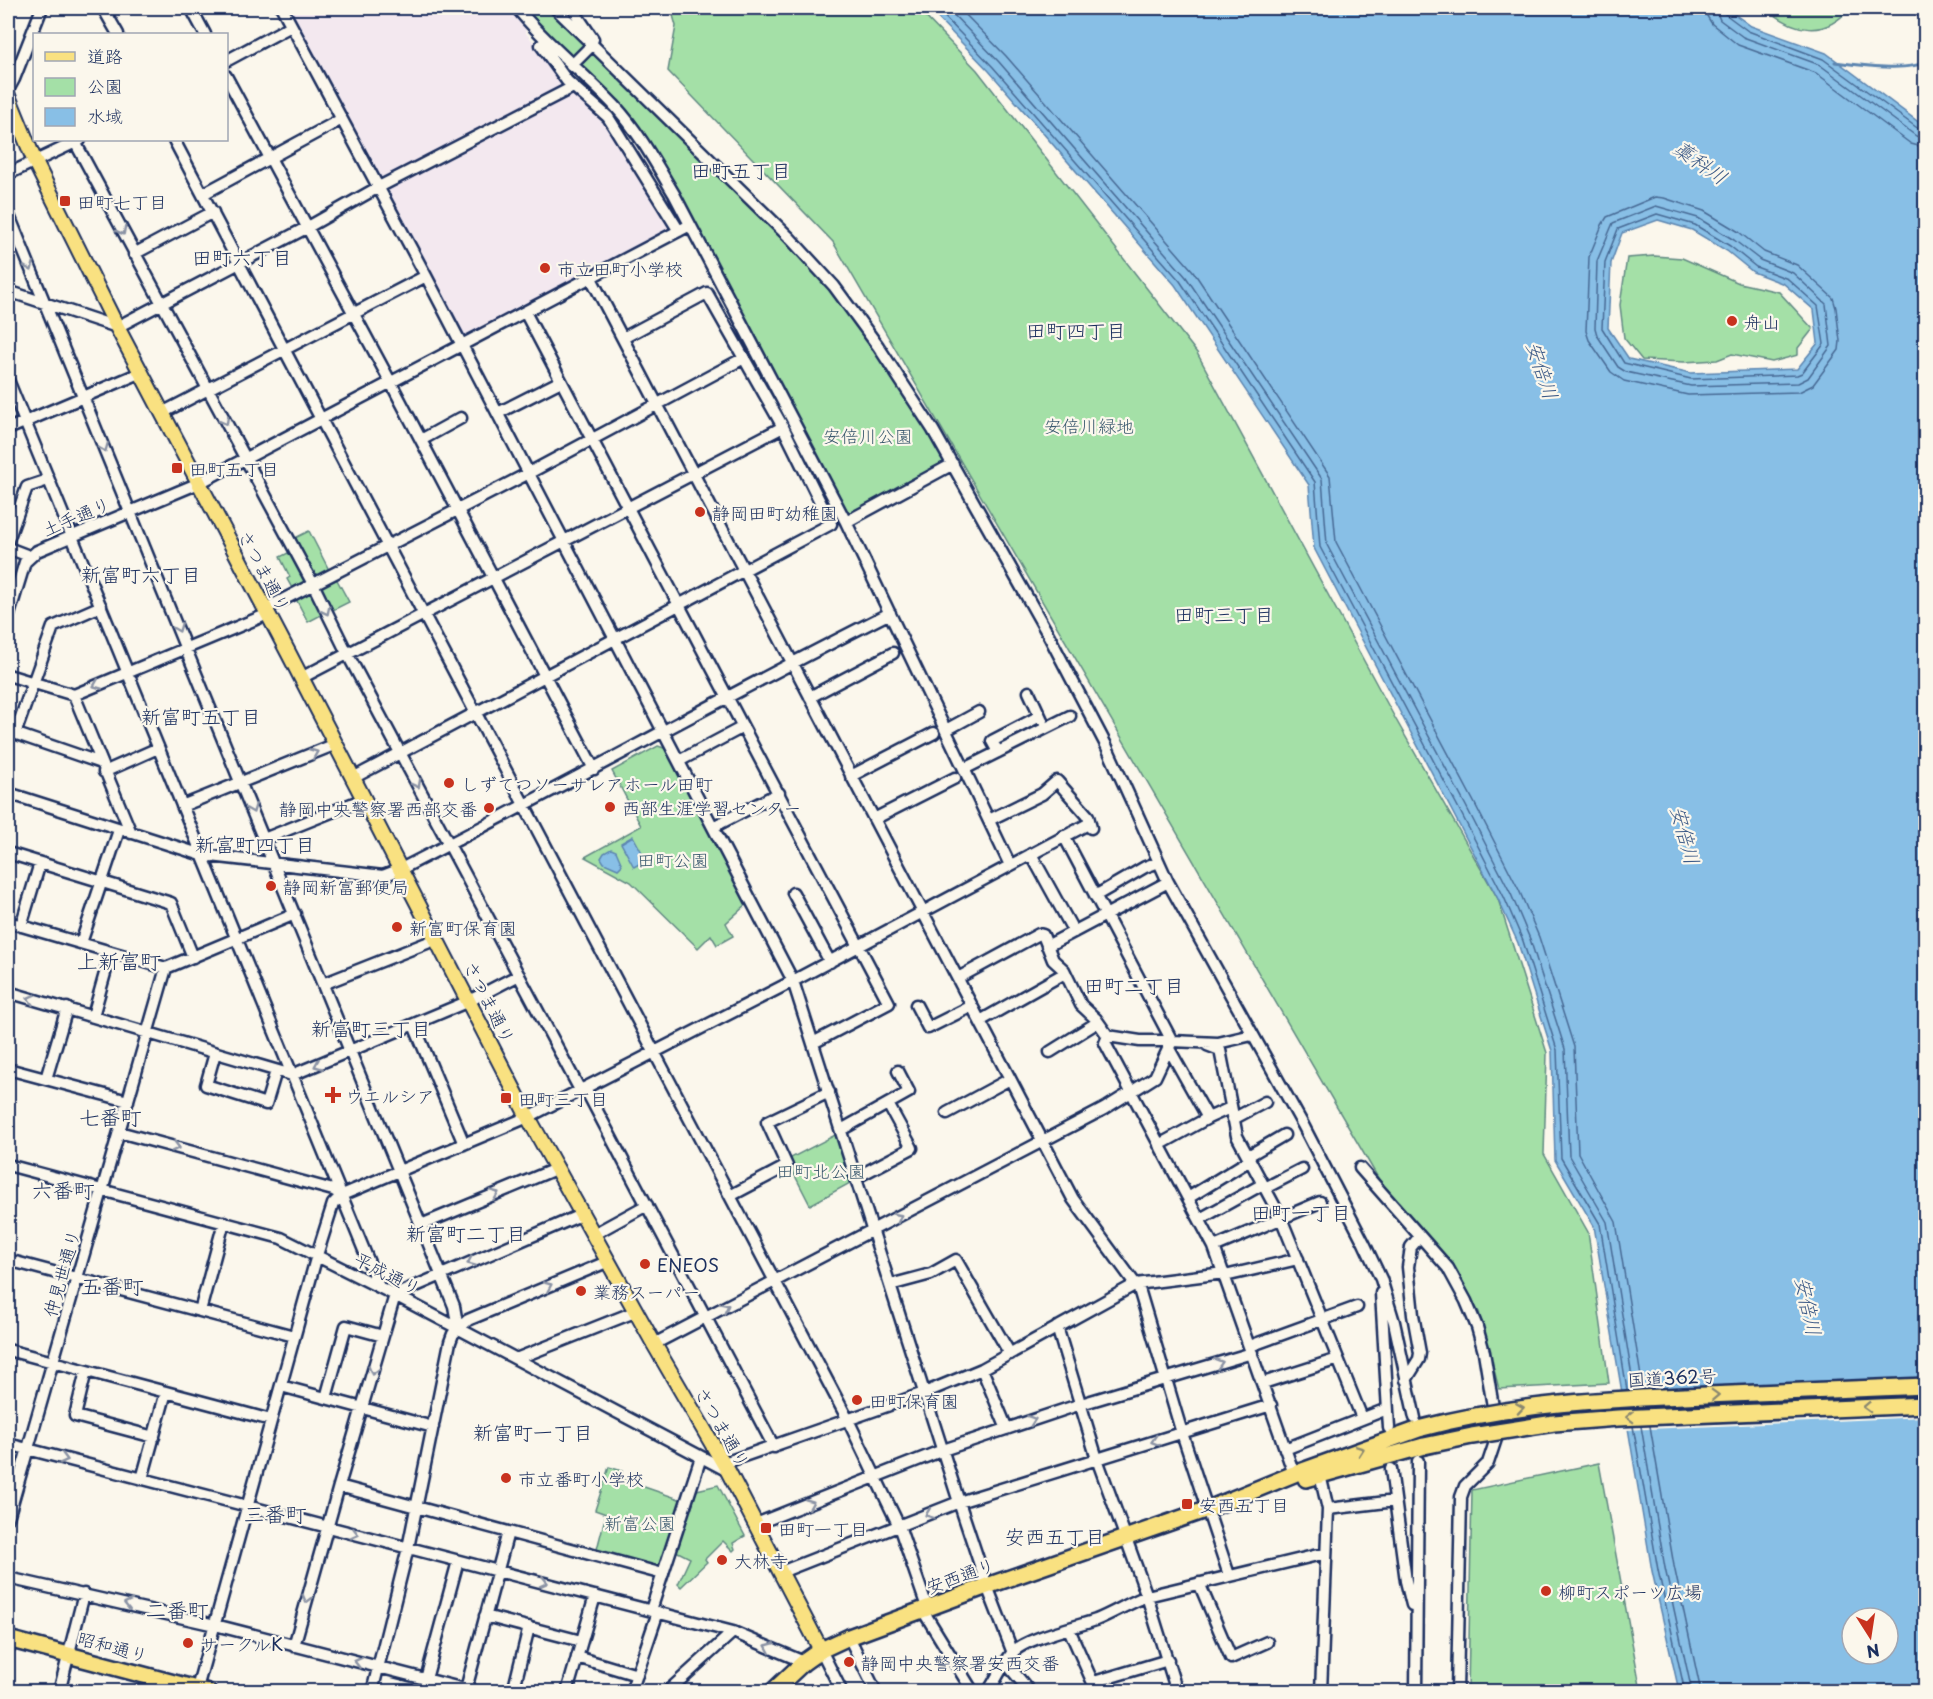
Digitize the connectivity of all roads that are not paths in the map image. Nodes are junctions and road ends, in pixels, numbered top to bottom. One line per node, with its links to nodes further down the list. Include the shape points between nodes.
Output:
1 (42, 8): 19 (street)
2 (103, 8): 12 (street)
3 (191, 8): 13 (street)
4 (282, 8): 11 (street)
5 (517, 8): 10 (street)
6 (555, 8): 14 (street)
7 (572, 8): 14 (street, via 590,32)
8 (1919, 8): 9 (street)
9 (1926, 14)
10 (531, 24): 16 (street); 18 (street, via 530,33)
11 (291, 26): 15 (street); 21 (street)
12 (117, 33)
13 (204, 33)
14 (592, 44): 16 (street); 65 (street, via 834,285 890,363)
15 (228, 60)
16 (571, 66): 31 (street, via 631,126)
17 (228, 80): 24 (street)
18 (573, 87): 27 (street); 33 (street, via 608,117)
19 (8, 90)
20 (8, 96): 25 (main road, さつま通り)
21 (340, 120): 24 (street); 27 (street)
22 (77, 141): 25 (street); 34 (street, one-way to 34)
23 (175, 141): 28 (street)
24 (270, 157): 28 (street); 32 (street)
25 (35, 162): 26 (street); 43 (main road, さつま通り)
26 (8, 174)
27 (377, 188): 32 (street); 36 (street)
28 (203, 194): 29 (street)
29 (213, 212): 34 (street); 35 (street)
30 (8, 213): 39 (street, one-way to 39)
31 (690, 225): 33 (street, 土手通り); 73 (street)
32 (308, 226): 35 (street); 42 (street)
33 (679, 231): 37 (street, 土手通り)
34 (135, 254): 40 (street)
35 (239, 262): 40 (street); 46 (street)
36 (426, 276): 42 (street); 45 (street)
37 (591, 278): 41 (street, 土手通り); 44 (street)
38 (8, 291): 39 (street)
39 (45, 303): 43 (street); 53 (street)
40 (161, 304): 43 (street); 52 (street)
41 (525, 312): 45 (street, 土手通り); 50 (street)
42 (354, 313): 46 (street); 51 (street)
43 (117, 327): 48 (main road, さつま通り)
44 (623, 338): 47 (street, via 707,293); 54 (street)
45 (462, 346): 51 (street, 土手通り); 56 (street)
46 (285, 349): 52 (street); 58 (street)
47 (744, 358): 54 (street); 60 (street)
48 (140, 373): 53 (street); 55 (main road, さつま通り)
49 (8, 380): 59 (street)
50 (561, 381): 56 (street); 62 (street)
51 (391, 383): 58 (street, 土手通り); 63 (street)
52 (207, 388): 55 (street); 64 (street, one-way to 64)
53 (84, 397): 59 (street); 72 (street, one-way to 72)
54 (657, 404): 62 (street); 67 (street)
55 (162, 413): 69 (main road, さつま通り)
56 (498, 413): 66 (street)
57 (461, 418): 63 (street)
58 (323, 419): 64 (street, 土手通り); 77 (street)
59 (24, 421): 61 (street); 68 (street)
60 (783, 427): 67 (street); 80 (street, via 831,524)
61 (8, 429)
62 (592, 439): 66 (street); 71 (street)
63 (421, 440): 70 (street)
64 (246, 460): 69 (street, 土手通り); 82 (street)
65 (953, 464): 73 (street); 141 (street, via 1106,745)
66 (529, 473): 70 (street); 76 (street)
67 (694, 473): 71 (street); 80 (street)
68 (48, 480): 74 (street); 75 (street, via 27,488)
69 (199, 483): 72 (street, 土手通り); 85 (main road, さつま通り)
70 (457, 508): 77 (street); 81 (street)
71 (628, 508): 76 (street); 84 (street)
72 (130, 511): 74 (street, 土手通り); 90 (street, one-way to 90)
73 (846, 522): 86 (street)
74 (72, 535): 79 (street, 土手通り); 83 (street)
75 (8, 540)
76 (564, 542): 81 (street); 89 (street)
77 (389, 545): 82 (street); 88 (street)
78 (8, 548): 79 (street)
79 (29, 556): 87 (street, 土手通り)
80 (744, 571): 84 (street); 93 (street)
81 (494, 579): 88 (street); 96 (street)
82 (313, 584): 85 (street); 92 (street, one-way to 92)
83 (101, 606): 94 (street); 98 (street, via 53,627)
84 (679, 606): 89 (street); 102 (street)
85 (266, 611): 90 (street); 97 (main road, さつま通り)
86 (890, 613): 93 (street); 109 (street)
87 (8, 614)
88 (426, 615): 92 (street); 103 (street)
89 (616, 639): 96 (street); 110 (street)
90 (186, 648): 94 (street); 124 (street)
91 (893, 653): 101 (street)
92 (348, 655): 97 (street); 115 (street)
93 (792, 663): 101 (street); 102 (street)
94 (128, 672): 100 (street, one-way to 100); 114 (street)
95 (8, 675): 98 (street)
96 (544, 676): 103 (street); 119 (street)
97 (301, 678): 113 (main road, さつま通り)
98 (32, 682): 100 (street); 111 (street)
99 (1029, 692): 105 (street)
100 (74, 695): 118 (street)
101 (810, 697): 121 (street)
102 (727, 698): 107 (street); 110 (street)
103 (476, 711): 115 (street); 129 (street)
104 (979, 712): 109 (street)
105 (1040, 716): 108 (street); 116 (street, via 992,741)
106 (1070, 716): 108 (street)
107 (743, 728): 117 (street); 126 (street)
108 (1046, 728): 116 (street)
109 (946, 730): 120 (street)
110 (664, 732): 117 (street); 119 (street)
111 (11, 733): 118 (street)
112 (934, 733): 121 (street)
113 (336, 744): 122 (main road, さつま通り); 124 (street, one-way to 113)
114 (158, 748): 118 (street); 128 (street)
115 (400, 752): 122 (street); 137 (street, one-way to 137)
116 (998, 752): 120 (street)
117 (679, 761): 132 (street)
118 (103, 768): 134 (street)
119 (594, 769): 129 (street)
120 (964, 769): 131 (street)
121 (851, 776): 130 (street)
122 (353, 778): 127 (main road, さつま通り)
123 (955, 778): 130 (street)
124 (241, 783): 128 (street); 136 (street, one-way to 136)
125 (8, 793): 133 (street)
126 (778, 793): 132 (street); 159 (street)
127 (364, 799): 136 (street); 145 (main road, さつま通り)
128 (182, 806): 140 (street)
129 (525, 806): 137 (street); 186 (street)
130 (874, 819): 150 (street)
131 (989, 820): 135 (street, via 1042,795 1057,781 1088,816 1091,826); 144 (street)
132 (713, 827): 168 (street)
133 (119, 830): 134 (street); 147 (street)
134 (131, 833): 140 (street)
135 (1064, 837): 139 (street); 149 (street)
136 (264, 838): 143 (street)
137 (449, 844): 145 (street); 166 (street)
138 (8, 853): 142 (street)
139 (1031, 854): 144 (street); 155 (street)
140 (202, 855): 143 (street); 156 (street)
141 (1159, 862): 146 (street); 149 (street)
142 (40, 863): 147 (street); 154 (street)
143 (274, 863): 145 (street, via 383,876); 151 (street)
144 (1010, 865): 150 (street)
145 (400, 870): 157 (main road, さつま通り)
146 (1168, 882): 152 (street); 180 (street)
147 (102, 883): 158 (street); 162 (street, via 171,903)
148 (793, 893): 163 (street)
149 (1095, 896): 152 (street)
150 (923, 912): 159 (street); 167 (street)
151 (295, 914): 156 (street); 169 (street)
152 (1106, 916): 155 (street); 184 (street)
153 (8, 922): 154 (street)
154 (21, 926): 158 (street)
155 (1074, 932): 160 (street)
156 (236, 939): 162 (street); 192 (street)
157 (437, 939): 169 (street); 171 (main road, さつま通り)
158 (81, 943): 161 (street)
159 (860, 945): 163 (street); 183 (street, via 889,1003)
160 (1047, 946): 165 (street); 167 (street, via 1039,934)
161 (111, 952): 164 (street); 175 (street)
162 (193, 957): 164 (street)
163 (830, 962): 168 (street)
164 (166, 968): 179 (street, 仲見世通り)
165 (1065, 973): 176 (street); 177 (street, via 1081,1005)
166 (519, 975): 171 (street); 195 (street)
167 (958, 978): 173 (street)
168 (793, 981): 183 (street); 186 (street)
169 (323, 984): 185 (street)
170 (8, 992): 174 (street, one-way to 170)
171 (469, 1001): 178 (street); 203 (main road, さつま通り)
172 (916, 1005): 173 (street, via 928,1028)
173 (972, 1005): 176 (street)
174 (67, 1008): 175 (street); 193 (street)
175 (93, 1016): 179 (street)
176 (980, 1021): 194 (street)
177 (1098, 1022): 181 (street); 187 (street)
178 (414, 1024): 185 (street); 209 (street)
179 (149, 1033): 188 (street); 198 (street, 仲見世通り)
180 (1252, 1035): 182 (street, via 1218,1043); 241 (street, via 1303,1125)
181 (1108, 1036): 184 (street); 197 (street, via 1105,1043)
182 (1195, 1041): 184 (street); 202 (street, via 1220,1050)
183 (813, 1043): 196 (street)
184 (1170, 1044): 197 (street, via 1155,1077); 204 (street)
185 (351, 1051): 192 (street, one-way to 192); 216 (street)
186 (654, 1052): 195 (street); 221 (street)
187 (1050, 1052)
188 (215, 1053): 190 (street); 190 (street, via 206,1086 266,1104)
189 (8, 1069): 193 (street)
190 (276, 1071): 192 (street)
191 (898, 1071): 200 (street, via 909,1092)
192 (292, 1075): 220 (street)
193 (46, 1079): 198 (street)
194 (1011, 1079): 201 (street); 208 (street)
195 (582, 1089): 203 (street); 224 (street)
196 (829, 1092): 205 (street); 221 (street, via 767,1122 788,1166)
197 (1132, 1093): 208 (street); 210 (street)
198 (128, 1101): 206 (street, 仲見世通り)
199 (1265, 1102): 202 (street)
200 (888, 1104): 205 (street); 217 (street, via 912,1148)
201 (947, 1113)
202 (1232, 1114): 204 (street); 211 (street, via 1237,1136)
203 (528, 1117): 209 (street); 213 (main road, さつま通り)
204 (1208, 1118): 210 (street)
205 (841, 1130): 217 (street)
206 (120, 1132): 219 (street, 仲見世通り); 220 (street, one-way to 220)
207 (1284, 1136): 211 (street)
208 (1042, 1141): 230 (street, one-way to 208); 244 (street, via 1073,1199)
209 (464, 1144): 216 (street)
210 (1159, 1144): 222 (street)
211 (1249, 1158): 218 (street); 222 (street)
212 (8, 1165): 219 (street, 平成通り)
213 (558, 1168): 225 (main road, さつま通り); 229 (street, one-way to 213)
214 (1360, 1168): 232 (street)
215 (1302, 1169): 218 (street)
216 (399, 1171): 220 (street); 229 (street)
217 (857, 1177): 230 (street)
218 (1264, 1186): 226 (street); 227 (street)
219 (103, 1190): 228 (street, 平成通り); 240 (street, 仲見世通り)
220 (342, 1195): 234 (street, via 333,1204); 245 (street)
221 (730, 1196): 242 (street)
222 (1188, 1198): 227 (street)
223 (1320, 1202): 226 (street)
224 (646, 1205): 231 (street); 250 (street)
225 (583, 1214): 231 (main road, さつま通り); 238 (street, one-way to 238)
226 (1281, 1218): 233 (street); 235 (street)
227 (1200, 1219): 233 (street)
228 (224, 1222): 234 (street, 平成通り, via 280,1238); 248 (street)
229 (421, 1225): 238 (street)
230 (874, 1230): 242 (street); 243 (street)
231 (594, 1234): 237 (main road, さつま通り)
232 (1420, 1236): 266 (street, via 1411,1246 1408,1267 1420,1353); 368 (street, via 1448,1268 1466,1300 1484,1352 1496,1425 1488,1463 1465,1486 1461,1497)
233 (1214, 1247): 239 (street)
234 (317, 1255): 245 (street, 平成通り); 254 (street)
235 (1298, 1259): 239 (street); 251 (street)
236 (8, 1260): 240 (street)
237 (609, 1261): 249 (main road, さつま通り); 253 (street, one-way to 237, via 468,1320)
238 (441, 1274): 246 (street); 253 (street)
239 (1224, 1275): 244 (street); 257 (street)
240 (77, 1278): 248 (street); 262 (street, 仲見世通り)
241 (1381, 1279): 266 (street); 277 (street)
242 (775, 1281): 250 (street, one-way to 242); 280 (street)
243 (890, 1284): 259 (street, via 931,1274 956,1260); 271 (street)
244 (1136, 1284): 252 (street); 265 (street)
245 (380, 1287): 246 (street, 平成通り)
246 (395, 1295): 253 (street, 平成通り); 255 (street)
247 (1358, 1307): 251 (street)
248 (200, 1311): 254 (street)
249 (637, 1311): 256 (main road, さつま通り); 260 (street)
250 (705, 1317): 256 (street); 288 (street)
251 (1322, 1319): 257 (street); 261 (street)
252 (1057, 1327): 259 (street); 273 (street)
253 (458, 1329): 260 (street, 平成通り); 282 (street, via 450,1342)
254 (294, 1336): 268 (street)
255 (383, 1336): 272 (street, via 346,1326); 276 (street, one-way to 276)
256 (654, 1344): 295 (main road, さつま通り)
257 (1251, 1349): 265 (street, one-way to 257); 267 (street)
258 (8, 1350): 262 (street)
259 (1010, 1354): 263 (street)
260 (516, 1359): 293 (street, 平成通り)
261 (1338, 1359): 267 (street); 278 (street)
262 (53, 1362): 264 (street); 290 (street, 仲見世通り)
263 (982, 1369): 271 (street); 284 (street)
264 (86, 1371): 270 (street); 286 (street, via 75,1416)
265 (1166, 1379): 273 (street); 285 (street)
266 (1406, 1380): 281 (street)
267 (1263, 1383): 274 (street)
268 (280, 1386): 272 (street); 279 (street)
269 (1926, 1386): 281 (highway, 国道362号, one-way to 269, bridge, via 1545,1404)
270 (166, 1392): 279 (street); 286 (street)
271 (924, 1393): 280 (street); 291 (street)
272 (326, 1398): 276 (street)
273 (1081, 1404): 284 (street, one-way to 273); 294 (street)
274 (1271, 1405): 285 (street); 289 (street)
275 (1926, 1405): 292 (highway, one-way to 292, bridge, via 1554,1423 1472,1436)
276 (362, 1408): 282 (street); 301 (street)
277 (1387, 1409): 278 (street); 283 (street)
278 (1362, 1418): 289 (street)
279 (271, 1420): 304 (street)
280 (848, 1420): 288 (street); 299 (street)
281 (1419, 1423): 297 (highway, 安西通り, one-way to 281)
282 (433, 1427): 305 (street)
283 (1389, 1428)
284 (1006, 1429): 291 (street)
285 (1182, 1433): 294 (street, one-way to 294); 306 (street)
286 (154, 1437): 300 (street)
287 (8, 1444): 290 (street)
288 (774, 1447): 295 (street)
289 (1285, 1449): 297 (street)
290 (28, 1450): 300 (street, one-way to 300); 308 (street, 仲見世通り)
291 (943, 1450): 299 (street); 303 (street)
292 (1421, 1453): 298 (highway, 安西通り); 330 (street)
293 (701, 1457): 295 (street, 平成通り); 319 (street)
294 (1097, 1459): 303 (street); 313 (street)
295 (726, 1467): 309 (main road, さつま通り)
296 (1391, 1468): 302 (street)
297 (1293, 1474): 306 (highway, 安西通り)
298 (1320, 1475): 306 (highway, 安西通り); 307 (street)
299 (876, 1477): 309 (street, one-way to 299); 310 (street)
300 (142, 1479): 304 (street)
301 (339, 1486): 305 (street); 311 (street)
302 (1395, 1501): 307 (street); 330 (street, via 1406,1581)
303 (959, 1502): 310 (street, one-way to 310); 323 (street)
304 (248, 1507): 311 (street); 331 (street)
305 (416, 1508): 312 (street); 314 (street)
306 (1208, 1509): 313 (highway, 安西通り); 320 (street)
307 (1328, 1509): 315 (street)
308 (8, 1518)
309 (756, 1524): 318 (main road, さつま通り)
310 (899, 1526): 318 (street); 327 (street)
311 (327, 1527): 314 (street, one-way to 314); 339 (street, one-way to 339)
312 (508, 1532): 317 (street); 319 (street)
313 (1126, 1538): 323 (highway, 安西通り); 326 (street)
314 (408, 1548): 316 (street); 347 (street)
315 (1326, 1553): 320 (street); 366 (street)
316 (458, 1561): 317 (street); 349 (street)
317 (497, 1570): 325 (street, one-way to 325); 329 (street)
318 (781, 1572): 340 (main road, さつま通り)
319 (663, 1574): 328 (street)
320 (1229, 1575): 322 (street)
321 (8, 1578): 324 (street)
322 (1199, 1583): 326 (street); 338 (street, via 1231,1658)
323 (987, 1586): 327 (highway, 安西通り); 341 (street)
324 (84, 1594): 331 (street, one-way to 324); 342 (street)
325 (595, 1596): 328 (street); 337 (street)
326 (1147, 1596): 333 (street); 344 (street)
327 (925, 1608): 335 (highway, 安西通り); 362 (street)
328 (654, 1611): 334 (street); 348 (street)
329 (485, 1616): 332 (street); 351 (street)
330 (1416, 1620): 367 (street)
331 (215, 1625): 339 (street); 352 (street)
332 (529, 1627): 337 (street); 355 (street)
333 (1069, 1629): 341 (street); 350 (street)
334 (733, 1632): 345 (street, one-way to 334); 358 (street)
335 (849, 1637): 340 (highway, 安西通り); 361 (street)
336 (8, 1639): 342 (highway, 昭和通り)
337 (581, 1641): 343 (street)
338 (1267, 1642)
339 (294, 1646): 347 (street, one-way to 339)
340 (821, 1650): 345 (main road); 360 (street, さつま通り)
341 (1012, 1653): 346 (street)
342 (69, 1655): 352 (highway, 昭和通り); 353 (street)
343 (577, 1657): 348 (street); 356 (street)
344 (1168, 1660): 350 (street); 365 (street)
345 (804, 1662): 359 (main road)
346 (1007, 1664): 363 (street); 364 (street)
347 (378, 1667): 349 (street); 354 (street)
348 (637, 1676): 357 (street)
349 (426, 1679): 351 (street)
350 (1096, 1687)
351 (471, 1690)
352 (200, 1691)
353 (59, 1692)
354 (372, 1692)
355 (513, 1692)
356 (567, 1692)
357 (631, 1692)
358 (667, 1692)
359 (772, 1692)
360 (842, 1692)
361 (876, 1692)
362 (973, 1692)
363 (988, 1692)
364 (1030, 1692)
365 (1177, 1692)
366 (1321, 1692)
367 (1416, 1692)
368 (1457, 1692)

